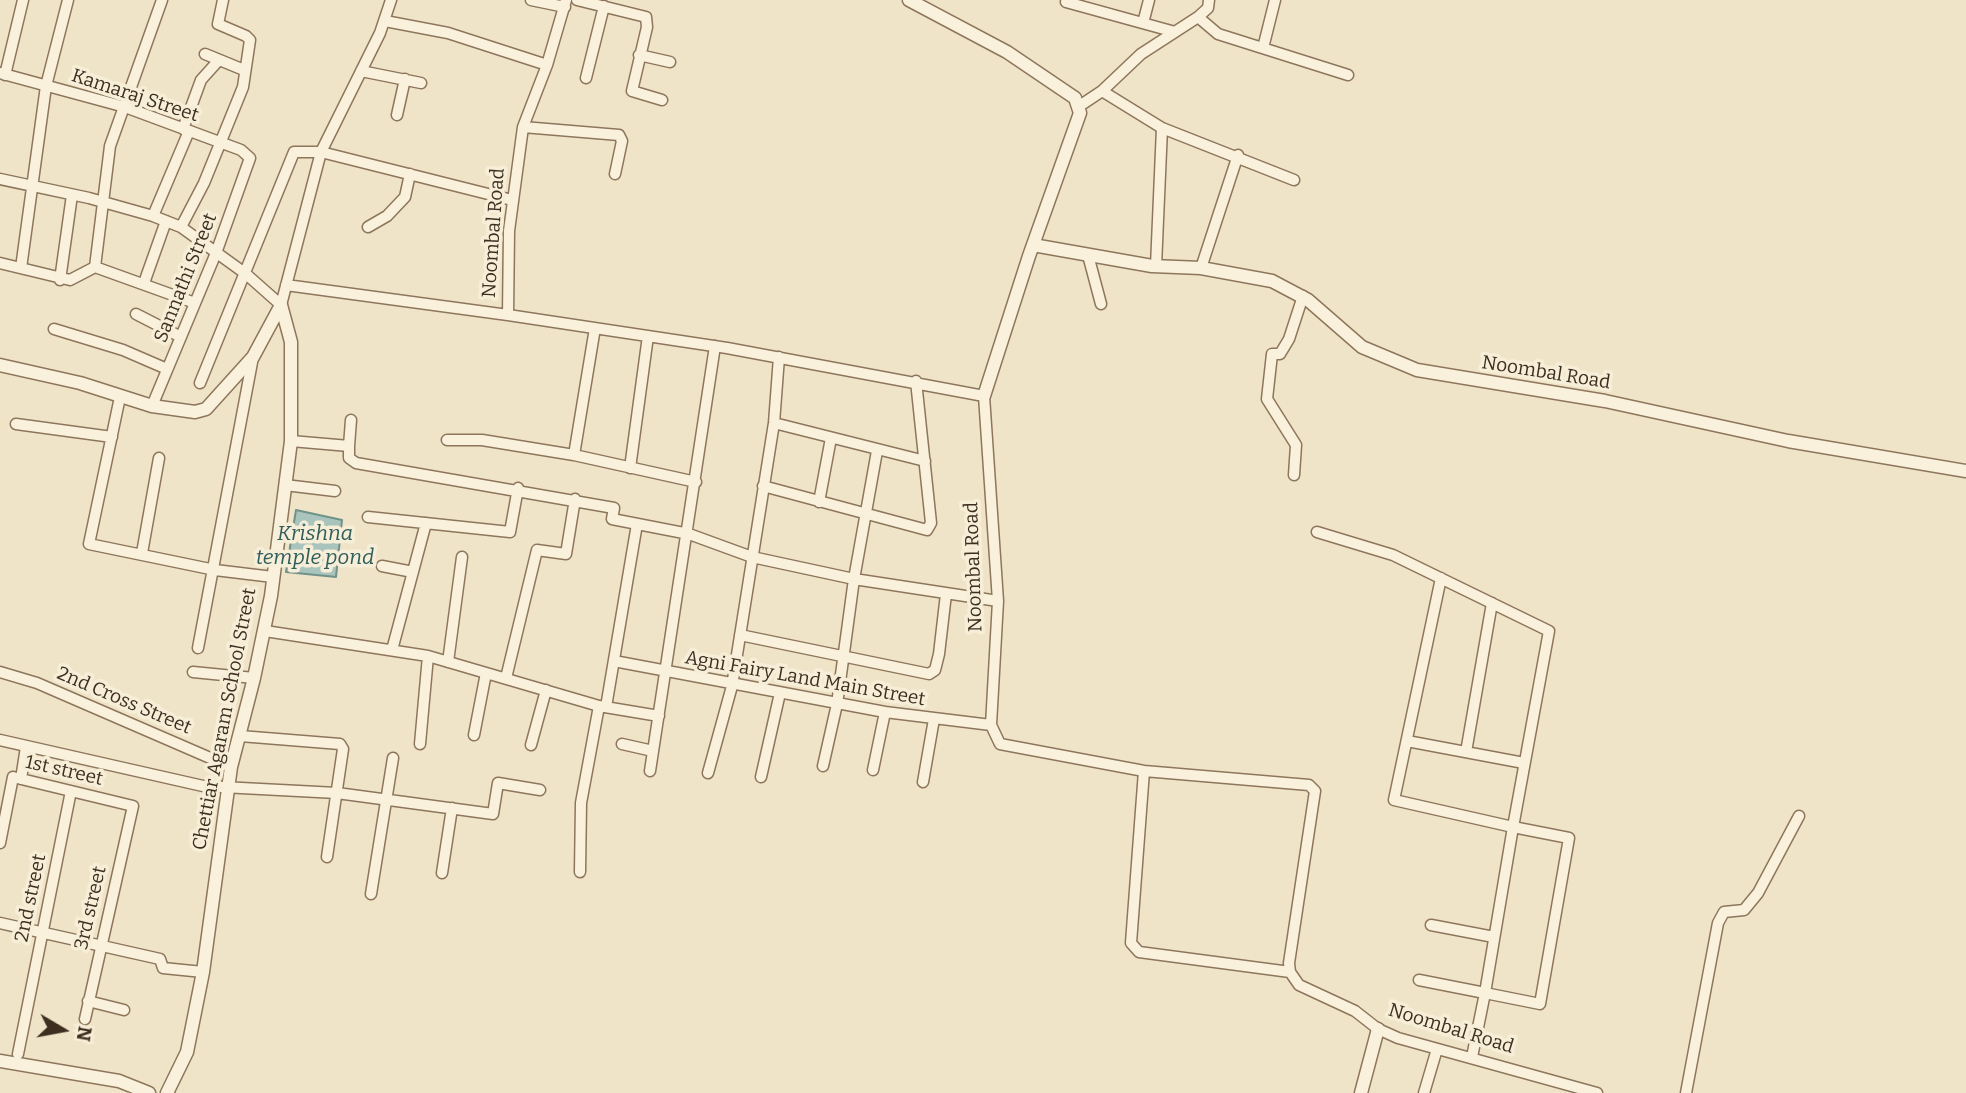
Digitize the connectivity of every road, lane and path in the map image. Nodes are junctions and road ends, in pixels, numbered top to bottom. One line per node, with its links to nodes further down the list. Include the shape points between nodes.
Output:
1 (23, 0): 27 (street)
2 (68, 0): 32 (street)
3 (162, 0): 35 (street)
4 (223, 0): 25 (street, via 218,24 250,40)
5 (391, 0): 16 (street)
6 (531, 0): 13 (street)
7 (577, 0): 14 (street)
8 (909, 0): 36 (street, via 1007,52 1075,98)
9 (1067, 0): 17 (street)
10 (1149, 0): 17 (street)
11 (1209, 0): 15 (street, via 1208,8)
12 (1275, 0): 19 (street)
13 (565, 4): 24 (street, Noombal Road)
14 (604, 6): 21 (street, via 646,17); 29 (street)
15 (1198, 17): 18 (street); 19 (street, via 1218,34)
16 (385, 21): 24 (street, via 448,33); 26 (street)
17 (1143, 23): 18 (street)
18 (1175, 32): 33 (street, via 1141,54)
19 (1263, 48): 28 (street)
20 (205, 54): 22 (street)
21 (639, 55): 23 (street); 34 (street, via 632,91)
22 (219, 60): 25 (street); 40 (street, via 201,79)
23 (670, 62)
24 (547, 65): 38 (street, Noombal Road)
25 (244, 70): 41 (street, via 242,94)
26 (361, 71): 30 (street); 42 (street)
27 (2, 74): 32 (street, Kamaraj Street)
28 (1348, 75)
29 (586, 78)
30 (405, 79): 31 (street); 37 (street)
31 (421, 83)
32 (46, 86): 35 (street, Kamaraj Street); 49 (street)
33 (1102, 91): 36 (street); 39 (street)
34 (662, 100)
35 (125, 107): 40 (street, Kamaraj Street); 52 (street, via 110,146)
36 (1078, 107): 57 (street, via 1080,113)
37 (397, 115)
38 (523, 127): 46 (street, via 619,135 622,141); 51 (street, Noombal Road)
39 (1162, 128): 43 (street); 61 (street)
40 (186, 130): 41 (street, Kamaraj Street); 53 (street)
41 (222, 144): 44 (street, Kamaraj Street, via 248,154); 55 (street)
42 (321, 152): 45 (street); 65 (street, via 298,151 290,156); 68 (street)
43 (1238, 155): 48 (street); 64 (street)
44 (250, 163): 58 (street, Sannathi Street)
45 (410, 174): 51 (street); 56 (street, via 405,197)
46 (615, 174)
47 (0, 179): 49 (street)
48 (1294, 180)
49 (32, 186): 50 (street); 63 (street)
50 (72, 195): 52 (street); 66 (street)
51 (512, 200): 74 (street, Noombal Road)
52 (101, 202): 53 (street); 62 (street)
53 (153, 216): 54 (street)
54 (166, 221): 55 (street); 67 (street)
55 (181, 227): 58 (street)
56 (368, 227)
57 (1033, 245): 59 (street, Noombal Road); 86 (street)
58 (216, 253): 65 (street); 70 (street, Sannathi Street)
59 (1088, 255): 61 (street, Noombal Road); 71 (street)
60 (0, 263): 63 (street)
61 (1156, 266): 64 (street, Noombal Road)
62 (95, 267): 66 (street, via 79,278); 70 (street)
63 (21, 268): 66 (street)
64 (1201, 268): 69 (street, Noombal Road, via 1272,281)
65 (246, 275): 72 (street); 85 (street)
66 (60, 280)
67 (144, 283)
68 (286, 285): 72 (street); 74 (street)
69 (1303, 296): 102 (street, Noombal Road, via 1362,347 1412,369); 103 (street, via 1289,339 1280,354 1272,354 1267,399 1296,445)
70 (195, 303): 78 (street, Sannathi Street)
71 (1101, 304)
72 (281, 305): 80 (street); 95 (street, Chettiar Agaram School Street, via 291,342)
73 (136, 314): 78 (street)
74 (508, 315): 75 (street, Noombal Road)
75 (595, 328): 77 (street, Noombal Road); 98 (street)
76 (54, 329): 83 (street)
77 (648, 336): 79 (street, Noombal Road); 101 (street)
78 (181, 337): 83 (street, Sannathi Street)
79 (715, 346): 81 (street, Noombal Road); 104 (street)
80 (253, 356): 88 (street, via 206,409 195,412); 121 (street)
81 (779, 357): 84 (street, Noombal Road); 90 (street)
82 (0, 365): 87 (street)
83 (167, 369): 88 (street, Sannathi Street)
84 (916, 381): 86 (street, Noombal Road); 100 (street)
85 (200, 383)
86 (984, 396): 127 (street, Noombal Road)
87 (120, 397): 88 (street); 92 (street)
88 (152, 406)
89 (351, 420): 96 (street)
90 (774, 423): 93 (street); 106 (street)
91 (16, 424): 92 (street)
92 (112, 437): 117 (street, via 89,544)
93 (831, 438): 97 (street); 110 (street)
94 (447, 440): 98 (street, via 496,442)
95 (291, 441): 96 (street); 105 (street, Chettiar Agaram School Street)
96 (348, 446): 107 (street, via 349,458 356,463)
97 (877, 451): 100 (street); 111 (street)
98 (574, 456): 101 (street)
99 (159, 458): 117 (street)
100 (925, 461): 111 (street, via 928,530)
101 (630, 468): 104 (street)
102 (1966, 471)
103 (1294, 475)
104 (696, 482): 116 (street)
105 (285, 485): 108 (street); 123 (street, Chettiar Agaram School Street)
106 (763, 486): 110 (street); 119 (street)
107 (518, 488): 109 (street); 113 (street, via 510,532)
108 (335, 491)
109 (575, 499): 114 (street, via 614,508 612,519); 142 (street, via 566,554 537,550)
110 (819, 502): 111 (street)
111 (867, 514): 125 (street)
112 (368, 517): 113 (street)
113 (426, 523): 122 (street)
114 (637, 524): 116 (street); 136 (street)
115 (1318, 532): 124 (street, via 1393,555)
116 (688, 534): 119 (street); 139 (street)
117 (142, 553): 121 (street)
118 (462, 557): 135 (street)
119 (752, 557): 125 (street); 130 (street)
120 (382, 566): 122 (street)
121 (215, 570): 123 (street); 131 (street)
122 (413, 572): 132 (street)
123 (273, 576): 129 (street, Chettiar Agaram School Street)
124 (1441, 578): 128 (street); 155 (street)
125 (854, 579): 126 (street); 134 (street)
126 (946, 594): 127 (street); 134 (street, via 939,654 935,670 929,674)
127 (998, 601): 151 (street, Noombal Road)
128 (1492, 603): 161 (street); 163 (street, via 1549,631)
129 (265, 631): 132 (street); 141 (street, Chettiar Agaram School Street)
130 (740, 635): 134 (street); 143 (street)
131 (198, 648)
132 (392, 650): 133 (street)
133 (428, 656): 135 (street); 156 (street)
134 (844, 656): 146 (street)
135 (448, 662): 140 (street)
136 (614, 662): 139 (street, Agni Fairy Land Main Street); 147 (street)
137 (0, 672): 165 (street, 2nd Cross Street, via 37,683)
138 (193, 672): 141 (street)
139 (666, 672): 143 (street, Agni Fairy Land Main Street); 149 (street)
140 (486, 673): 142 (street); 153 (street)
141 (254, 678): 152 (street, Chettiar Agaram School Street)
142 (506, 678): 144 (street)
143 (732, 686): 145 (street, Agni Fairy Land Main Street); 169 (street)
144 (545, 690): 147 (street); 158 (street)
145 (780, 693): 146 (street, Agni Fairy Land Main Street); 171 (street)
146 (837, 704): 148 (street, Agni Fairy Land Main Street); 164 (street)
147 (603, 706): 149 (street); 185 (street, via 581,803)
148 (885, 712): 150 (street, Agni Fairy Land Main Street); 167 (street)
149 (659, 716): 160 (street)
150 (934, 719): 151 (street, Agni Fairy Land Main Street); 173 (street)
151 (991, 725): 168 (street, via 1000,744)
152 (240, 736): 165 (street, Chettiar Agaram School Street); 177 (street, via 340,744)
153 (474, 736)
154 (0, 740): 159 (street)
155 (1407, 741): 161 (street); 182 (street, via 1394,800)
156 (420, 744)
157 (622, 744): 160 (street)
158 (531, 745)
159 (26, 747): 172 (street); 174 (street, via 203,786)
160 (653, 751): 166 (street)
161 (1466, 752): 163 (street)
162 (393, 758): 178 (street)
163 (1524, 764): 182 (street)
164 (823, 766)
165 (232, 767): 174 (street, Chettiar Agaram School Street)
166 (650, 771)
167 (873, 771)
168 (1144, 771): 194 (street, via 1130,943 1139,951); 194 (street, via 1285,781 1315,790)
169 (708, 773)
170 (0, 774): 172 (street)
171 (761, 777)
172 (17, 778): 176 (street, 1st street); 183 (street, 1st street)
173 (923, 782)
174 (228, 786): 177 (street); 193 (street, Chettiar Agaram School Street)
175 (540, 790): 180 (street, via 498,783 493,814)
176 (71, 791): 179 (street, 1st street); 190 (street, 2nd street)
177 (337, 793): 178 (street); 184 (street)
178 (387, 800): 180 (street); 187 (street)
179 (133, 806): 192 (street, 3rd street)
180 (452, 808): 186 (street)
181 (1799, 817): 211 (street, via 1758,894 1744,909 1724,912 1718,923)
182 (1513, 827): 191 (street); 196 (street, via 1569,838 1540,1004)
183 (0, 844)
184 (327, 857)
185 (580, 872)
186 (442, 873)
187 (371, 894)
188 (0, 923): 190 (street)
189 (1431, 925): 191 (street)
190 (41, 932): 192 (street); 202 (street, 2nd street)
191 (1494, 937): 196 (street)
192 (100, 946): 193 (street, via 160,958 163,968); 197 (street, 3rd street)
193 (202, 972): 207 (street, Chettiar Agaram School Street, via 187,1052)
194 (1290, 972): 200 (street, Noombal Road, via 1308,993 1355,1012)
195 (1419, 980): 196 (street)
196 (1485, 993): 203 (street)
197 (88, 1001): 198 (street); 199 (street, 3rd street)
198 (124, 1010)
199 (85, 1019)
200 (1378, 1029): 201 (street, Noombal Road); 208 (street)
201 (1437, 1049): 203 (street, Noombal Road); 209 (street)
202 (18, 1054)
203 (1472, 1057): 210 (street, Noombal Road)
204 (0, 1061): 205 (street)
205 (125, 1088): 206 (street)
206 (149, 1093)
207 (167, 1093)
208 (1361, 1093)
209 (1424, 1093)
210 (1597, 1093)
211 (1686, 1093)

